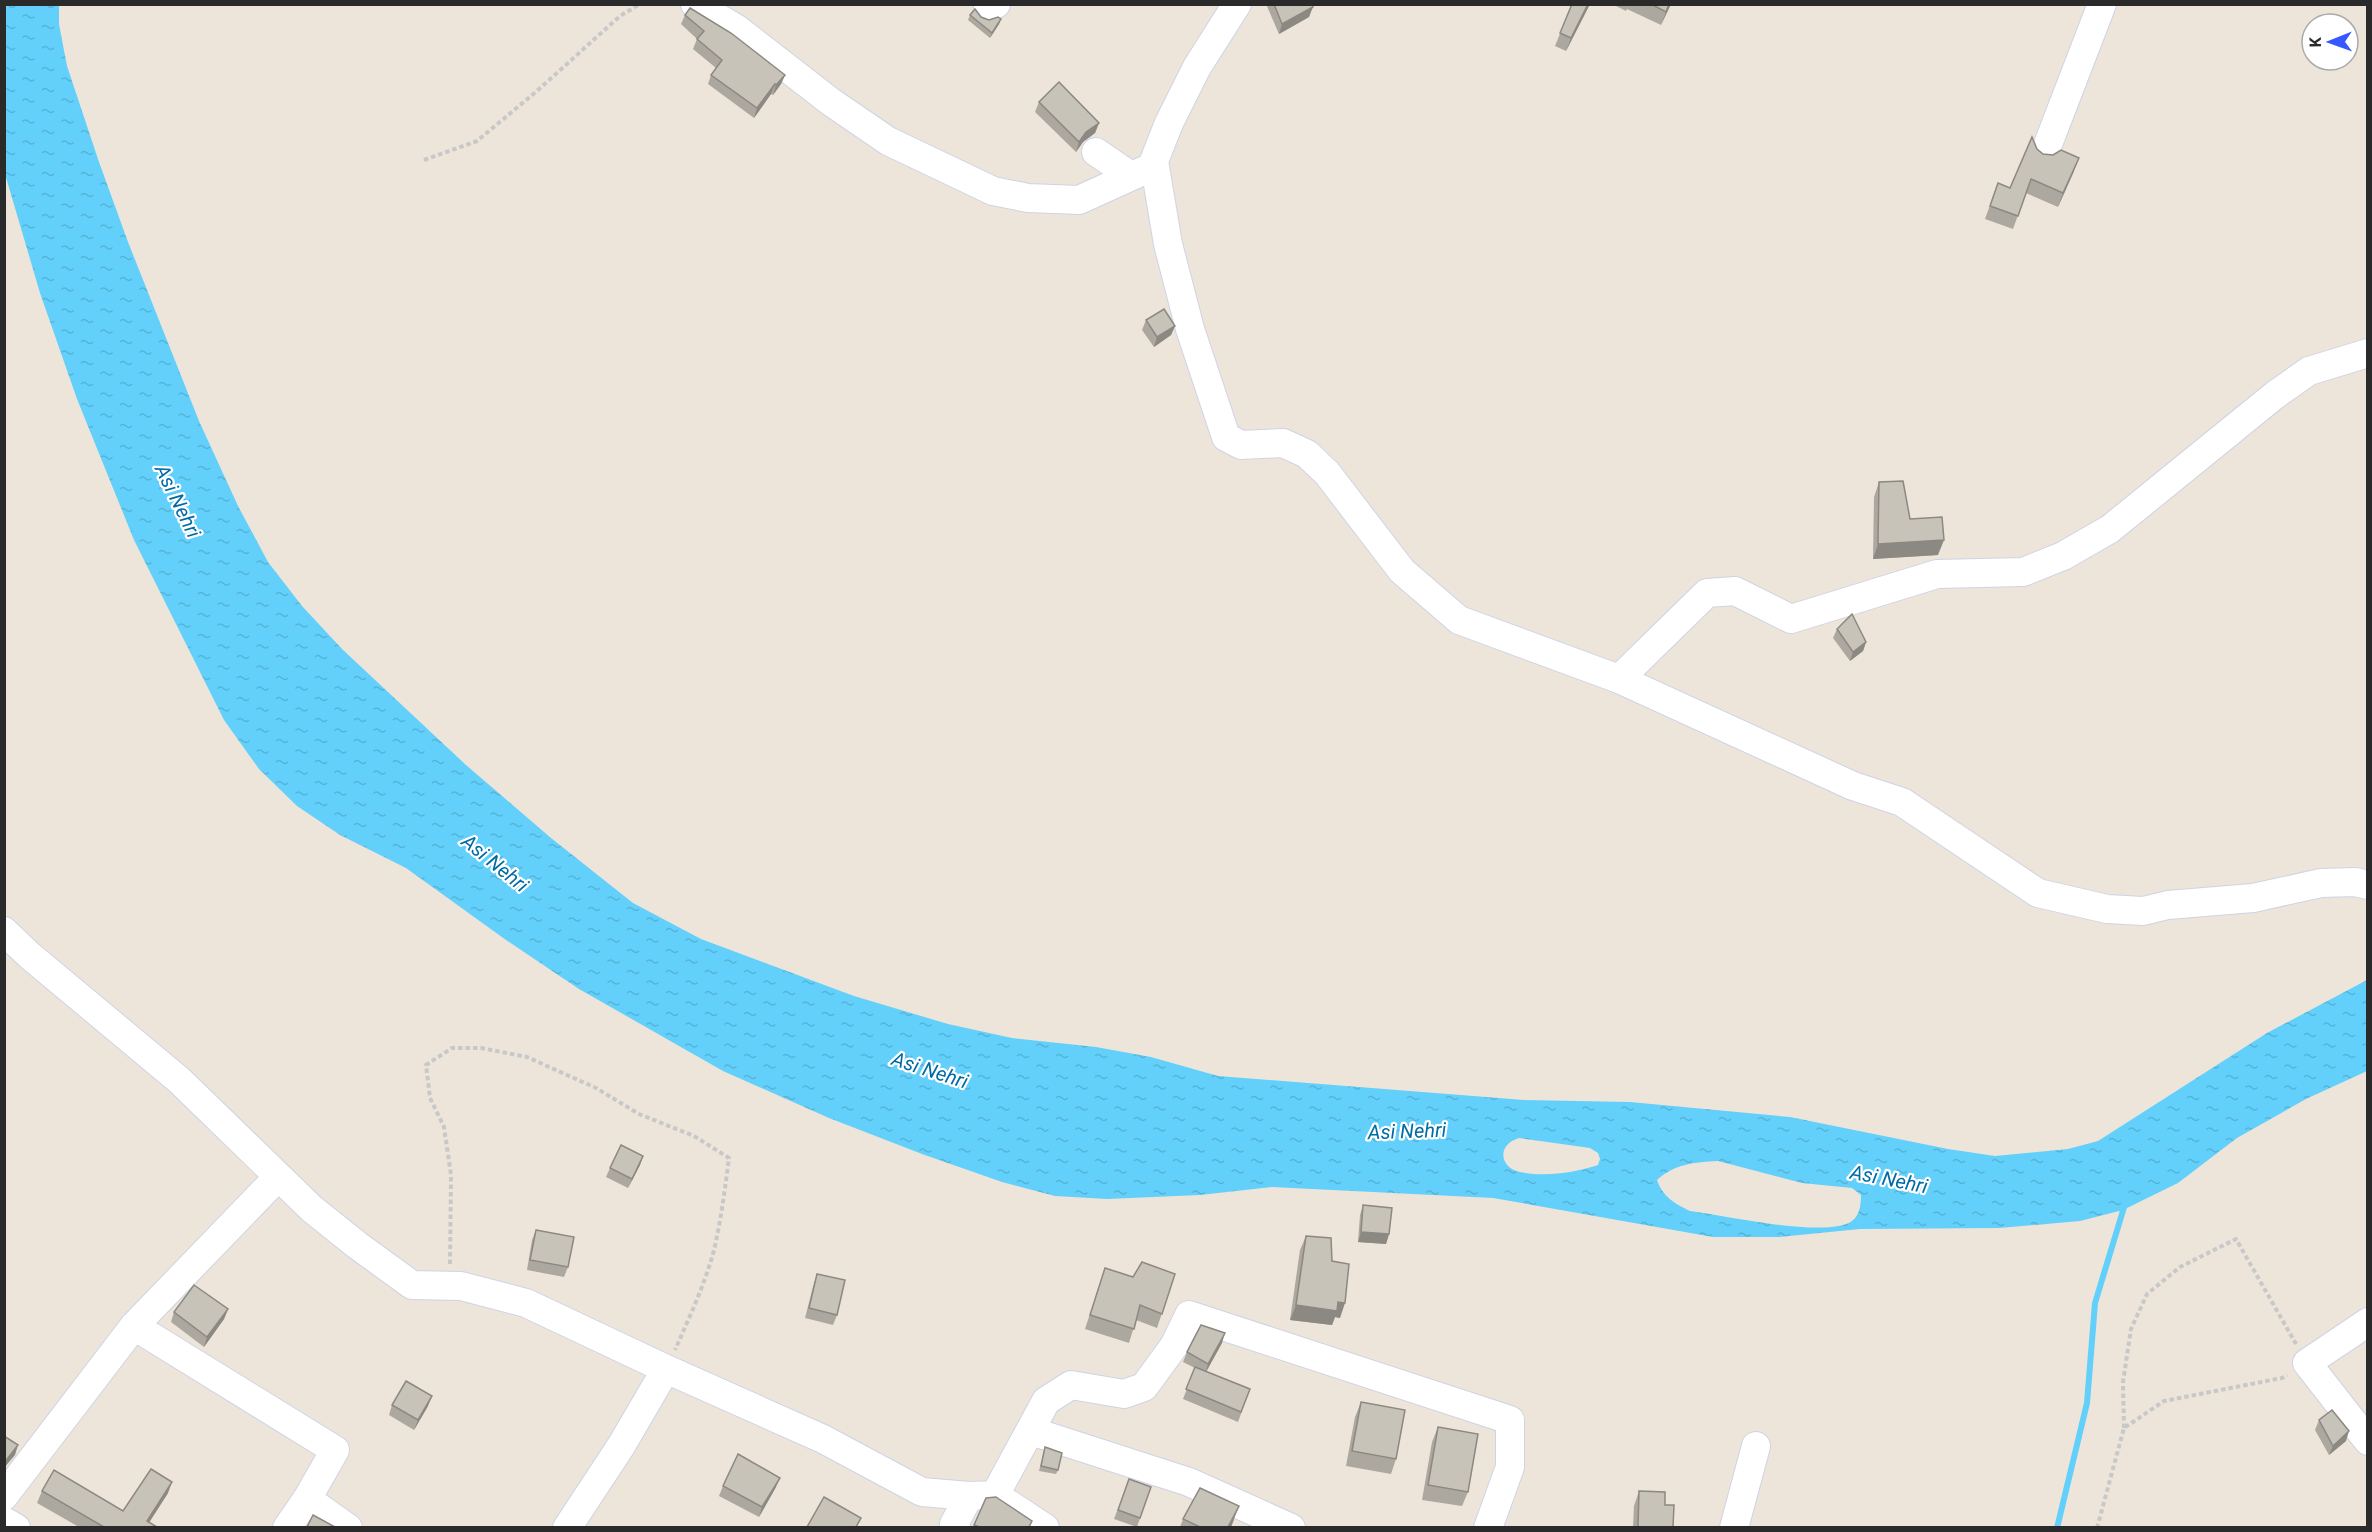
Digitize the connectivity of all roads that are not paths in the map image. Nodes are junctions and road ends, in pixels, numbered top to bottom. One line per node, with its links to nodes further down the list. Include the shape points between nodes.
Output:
1 (695, 4): 6 (street, via 737,29 888,141 993,191 1028,198 1079,200)
2 (1238, 4): 6 (street, via 1197,67 1154,160)
3 (2102, 4): 5 (street)
4 (1096, 152): 6 (street)
5 (2045, 152)
6 (1143, 171): 8 (street, via 1226,437 1241,445 1283,443 1307,454 1327,473 1402,571 1459,620)
7 (2367, 353): 8 (street, via 2309,372 2274,394 2110,529 2063,556 2023,572 1937,574 1791,620 1735,591 1707,593)
8 (1619, 679): 9 (street, via 1853,786 1902,802 2038,893 2107,909 2143,911 2168,905 2253,898 2321,883)
9 (2367, 885)
10 (4, 931): 11 (street, via 179,1080)
11 (278, 1177): 13 (street); 14 (street, via 312,1209 412,1285 461,1286 526,1303)
12 (2367, 1322): 16 (street, via 2307,1363)
13 (134, 1326): 18 (street); 20 (street, via 335,1450)
14 (666, 1369): 19 (street, via 823,1439 922,1492); 26 (street)
15 (1031, 1431): 19 (street); 28 (street, via 1188,1482); 29 (street, via 1046,1401 1071,1385 1124,1394 1144,1387 1174,1346 1189,1315 1510,1420 1510,1467)
16 (2367, 1441)
17 (1756, 1446): 30 (street)
18 (4, 1496)
19 (982, 1496): 22 (street); 27 (street)
20 (307, 1499): 24 (street); 25 (street)
21 (4, 1521): 23 (street)
22 (953, 1526)
23 (16, 1527)
24 (287, 1527)
25 (348, 1527)
26 (567, 1527)
27 (1045, 1527)
28 (1291, 1527)
29 (1488, 1527)
30 (1734, 1527)

